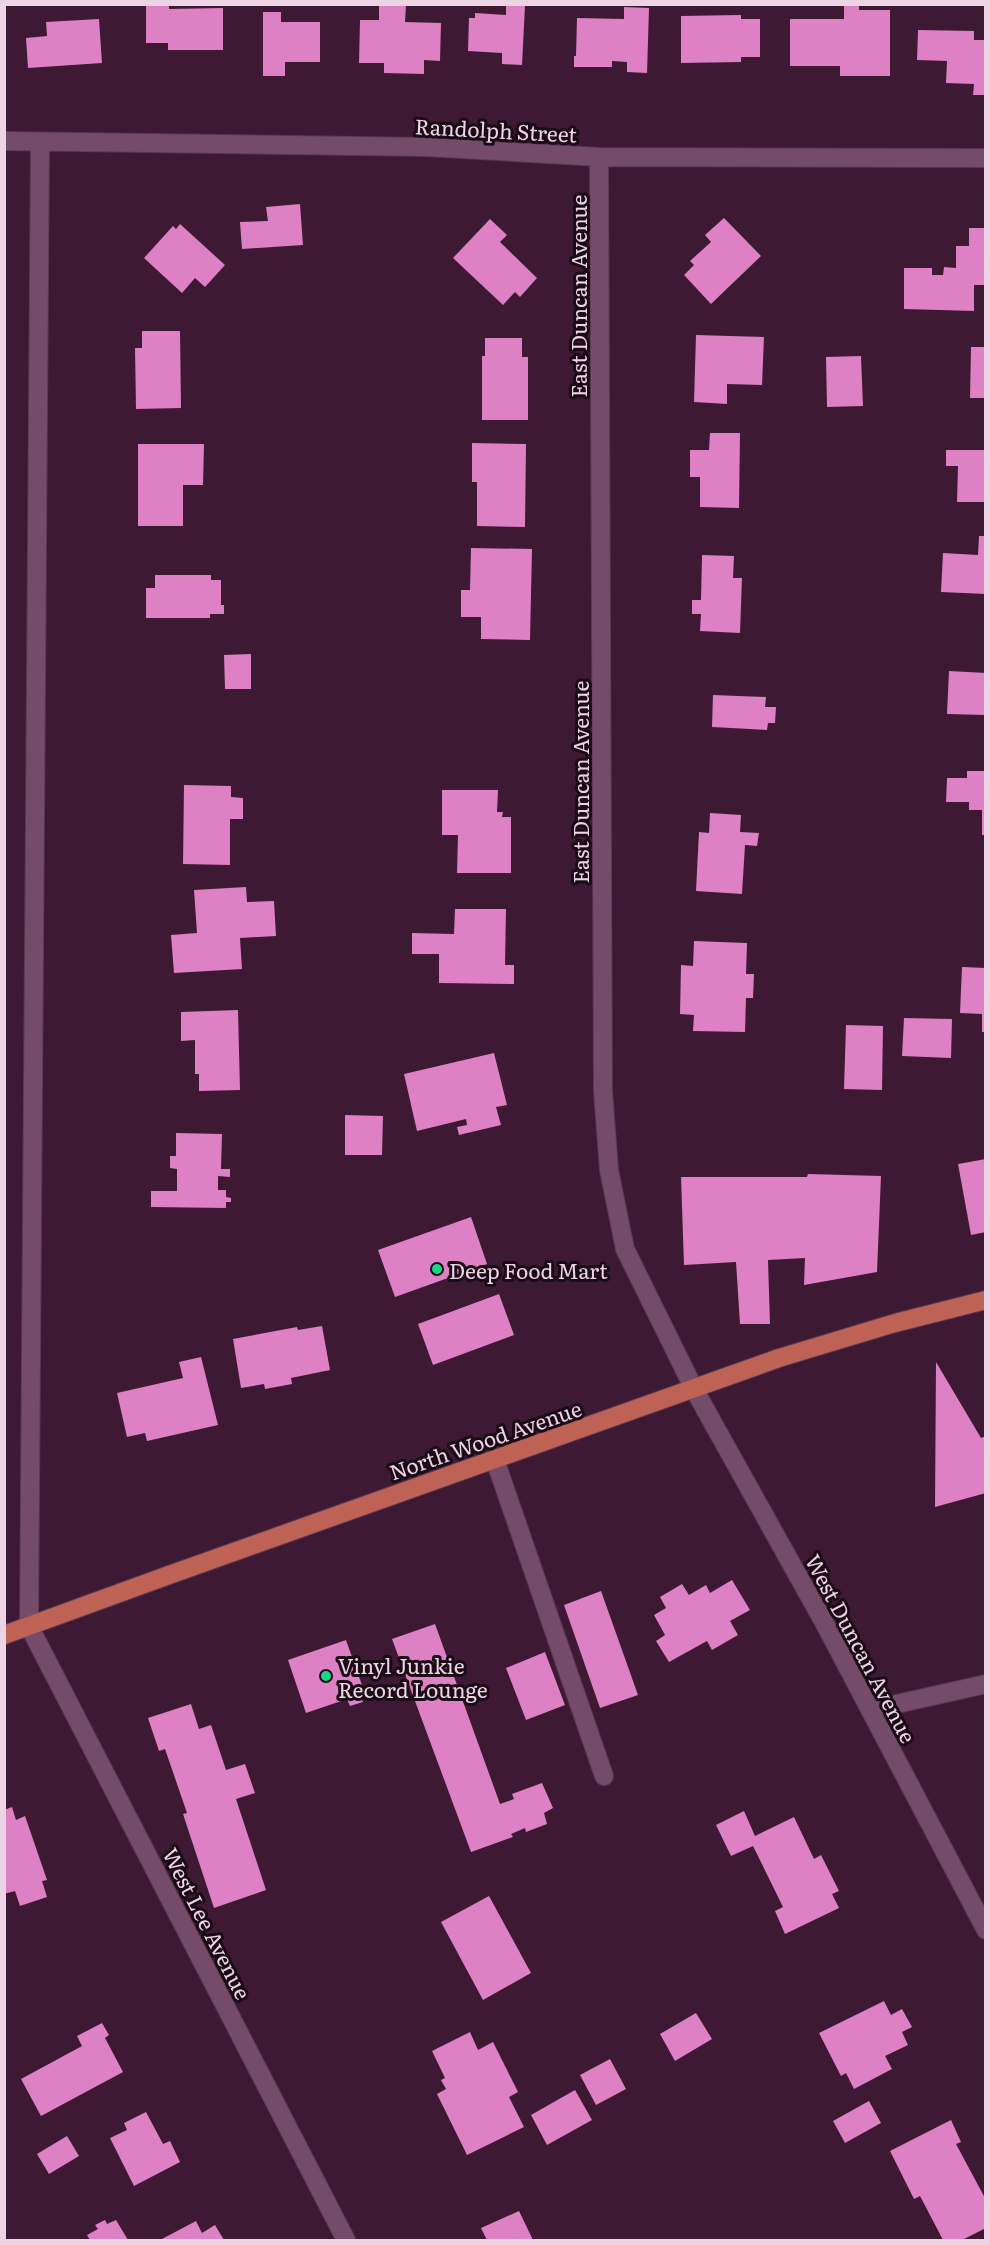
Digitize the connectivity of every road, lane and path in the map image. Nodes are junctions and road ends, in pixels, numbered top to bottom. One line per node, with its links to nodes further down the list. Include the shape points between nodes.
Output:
1 (4, 141): 2 (street, Randolph Street)
2 (40, 142): 3 (street, Randolph Street, via 428,147); 8 (street)
3 (599, 157): 4 (street, Randolph Street); 6 (street, East Duncan Avenue, via 603,1091 609,1170 625,1249)
4 (986, 158)
5 (986, 1300): 6 (main road, North Wood Avenue, via 779,1358)
6 (694, 1389): 7 (main road, North Wood Avenue); 11 (street, West Duncan Avenue)
7 (495, 1460): 8 (main road, North Wood Avenue); 12 (street)
8 (29, 1626): 9 (main road, North Wood Avenue); 14 (street, West Lee Avenue)
9 (4, 1635)
10 (986, 1684): 11 (street)
11 (870, 1710): 13 (street, West Duncan Avenue)
12 (604, 1776)
13 (986, 1930)
14 (346, 2241)

